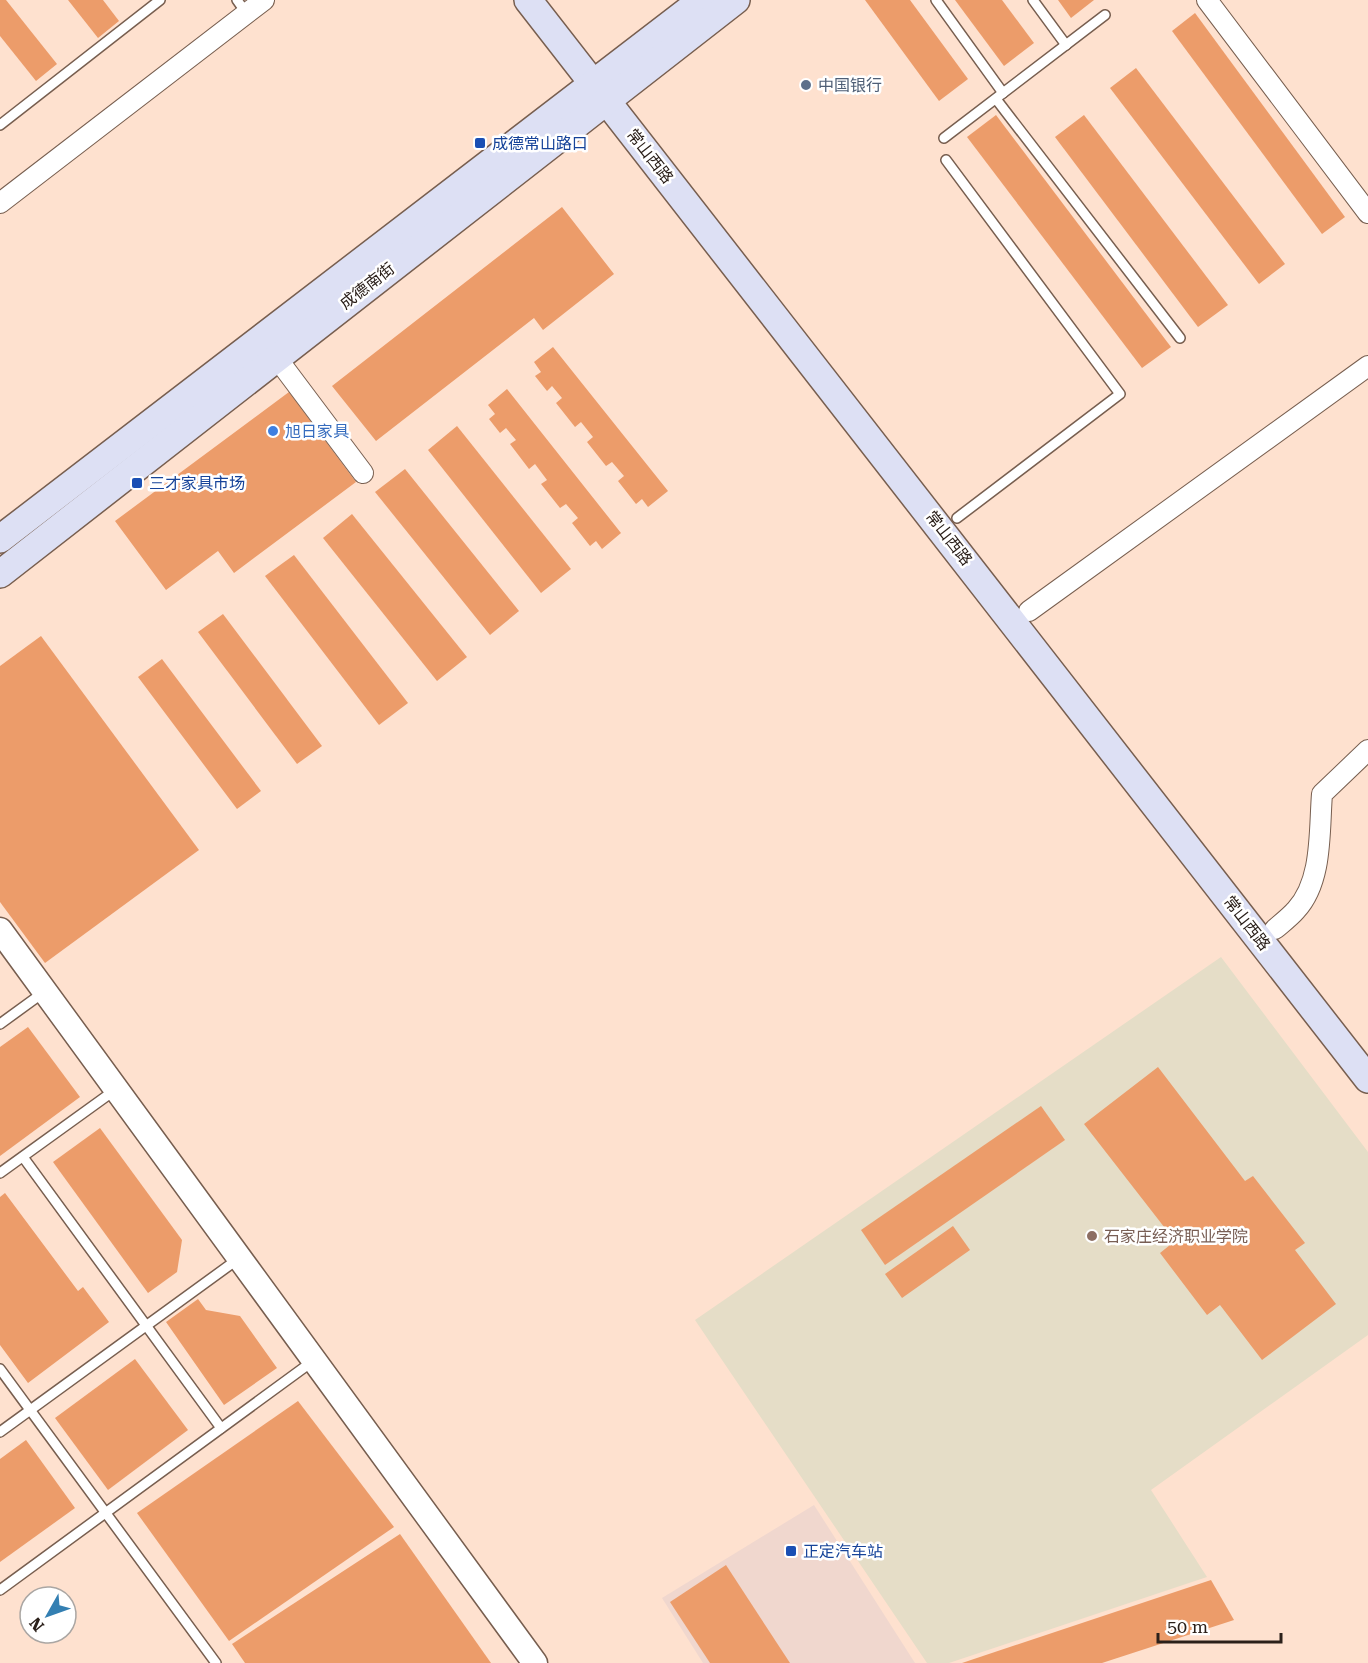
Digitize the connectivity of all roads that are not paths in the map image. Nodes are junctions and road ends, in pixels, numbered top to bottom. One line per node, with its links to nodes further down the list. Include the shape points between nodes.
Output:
1 (160, 0): 15 (lane)
2 (264, 0): 10 (street)
3 (528, 0): 13 (main road, 常山西路)
4 (552, 0): 13 (main road, 常山西路)
5 (702, 0): 13 (main road, 成德南街)
6 (736, 0): 13 (main road, 成德南街)
7 (936, 0): 14 (lane)
8 (1033, 0): 12 (lane)
9 (1207, 0): 19 (street)
10 (242, 7): 18 (street)
11 (1105, 15): 12 (lane)
12 (1066, 45): 14 (lane)
13 (607, 86): 21 (main road, 成德南街); 24 (main road, 常山西路); 25 (main road, 成德南街); 34 (main road, 常山西路)
14 (999, 96): 16 (lane); 20 (lane)
15 (0, 125)
16 (944, 138)
17 (946, 160): 24 (lane, via 1120,394)
18 (0, 203)
19 (1368, 213)
20 (1180, 338)
21 (276, 357): 23 (street); 26 (main road, 成德南街)
22 (1368, 366): 27 (street)
23 (363, 473)
24 (957, 518): 27 (main road, 常山西路)
25 (0, 539)
26 (0, 574)
27 (1029, 611): 29 (main road, 常山西路)
28 (1368, 750): 29 (street, via 1322,794 1317,856 1310,884 1298,909)
29 (1275, 929): 33 (main road, 常山西路)
30 (0, 930): 31 (street)
31 (45, 991): 32 (lane); 35 (street)
32 (0, 1024)
33 (1368, 1048)
34 (1368, 1079)
35 (116, 1089): 36 (lane); 38 (street)
36 (23, 1157): 37 (lane); 39 (lane)
37 (0, 1173)
38 (239, 1258): 39 (lane); 40 (street)
39 (146, 1326): 42 (lane); 43 (lane)
40 (314, 1361): 43 (lane); 48 (street)
41 (0, 1370): 42 (lane)
42 (30, 1410): 44 (lane); 45 (lane)
43 (221, 1428): 45 (lane)
44 (0, 1432)
45 (105, 1513): 46 (lane); 47 (lane)
46 (0, 1590)
47 (216, 1663)
48 (535, 1663)

